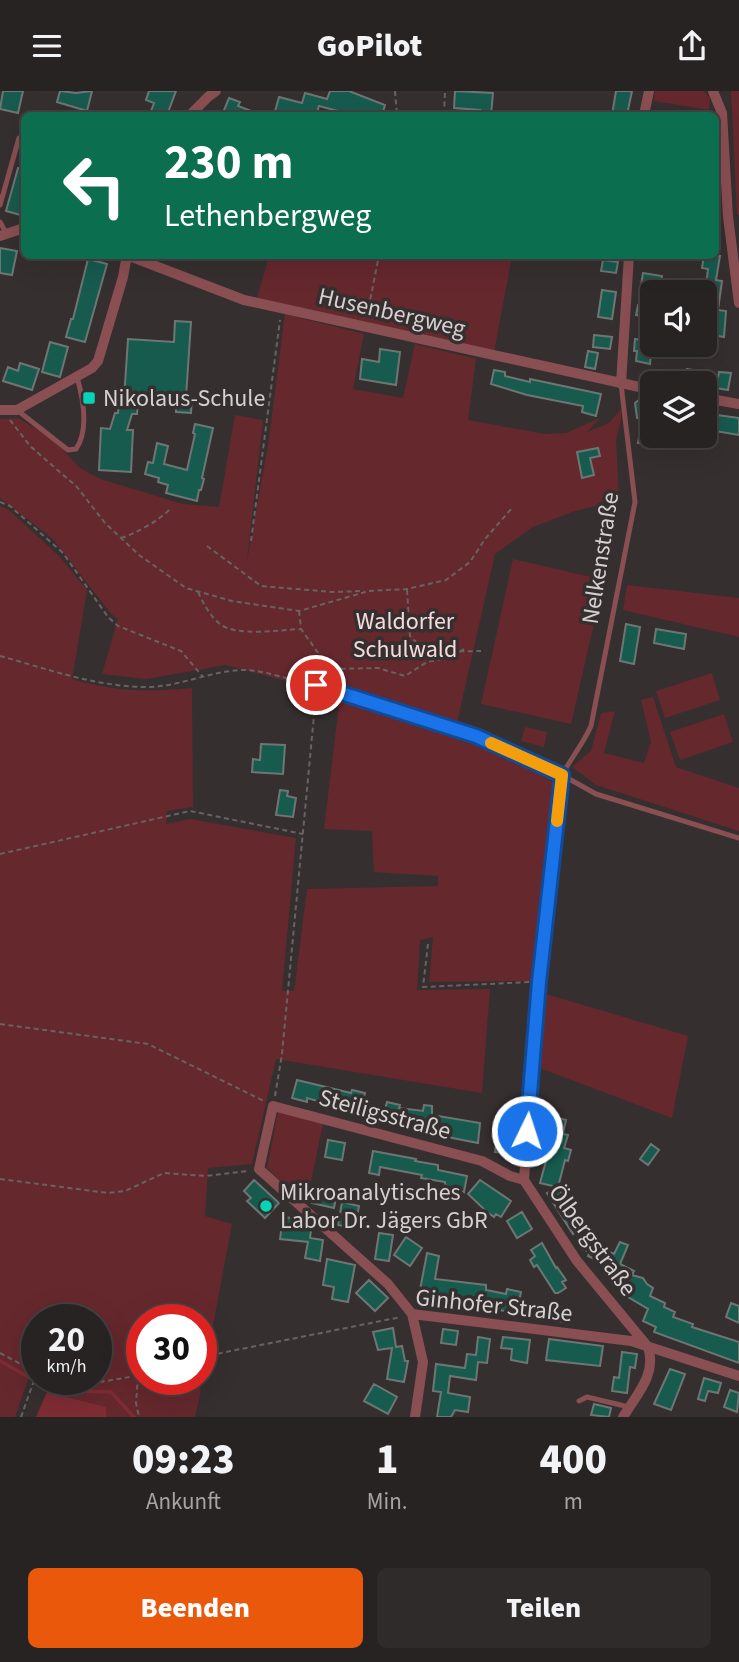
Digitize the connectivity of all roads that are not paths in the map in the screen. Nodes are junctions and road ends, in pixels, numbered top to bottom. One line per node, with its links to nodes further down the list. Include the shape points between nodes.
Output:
1 (216, 91): 4 (street)
2 (649, 91): 5 (street)
3 (713, 91): 14 (street, via 722,113)
4 (193, 112)
5 (645, 112)
6 (19, 138): 7 (lane)
7 (0, 205)
8 (0, 222): 10 (lane)
9 (21, 229): 10 (street)
10 (3, 235)
11 (126, 259): 15 (street, via 98,362)
12 (137, 259): 16 (street, Husenbergweg, via 244,300)
13 (629, 259): 16 (street, Nelkenstraße)
14 (739, 303)
15 (77, 377): 21 (street); 21 (lane, via 83,398 82,441 76,449 68,450)
16 (621, 384): 17 (street, Husenbergweg); 23 (lane, Nelkenstraße, via 635,502 591,726)
17 (640, 388)
18 (717, 400): 19 (street)
19 (739, 404)
20 (1, 410): 21 (street)
21 (17, 410)
22 (314, 685): 23 (lane, via 476,736)
23 (562, 775): 24 (lane, via 596,794); 25 (lane, Ölbergstraße)
24 (739, 838)
25 (531, 1081): 26 (street, Ölbergstraße)
26 (524, 1180): 27 (street, Steiligsstraße, via 482,1161 273,1106 259,1169 388,1284); 28 (street, Ölbergstraße, via 576,1261)
27 (412, 1314): 28 (street, Ginhofer Straße, via 631,1341); 32 (street, via 423,1361)
28 (648, 1347): 29 (street, Ginhofer Straße); 31 (street, via 649,1374)
29 (739, 1376)
30 (579, 1401): 31 (lane, via 587,1397)
31 (629, 1406): 33 (street)
32 (415, 1417)
33 (622, 1417)

